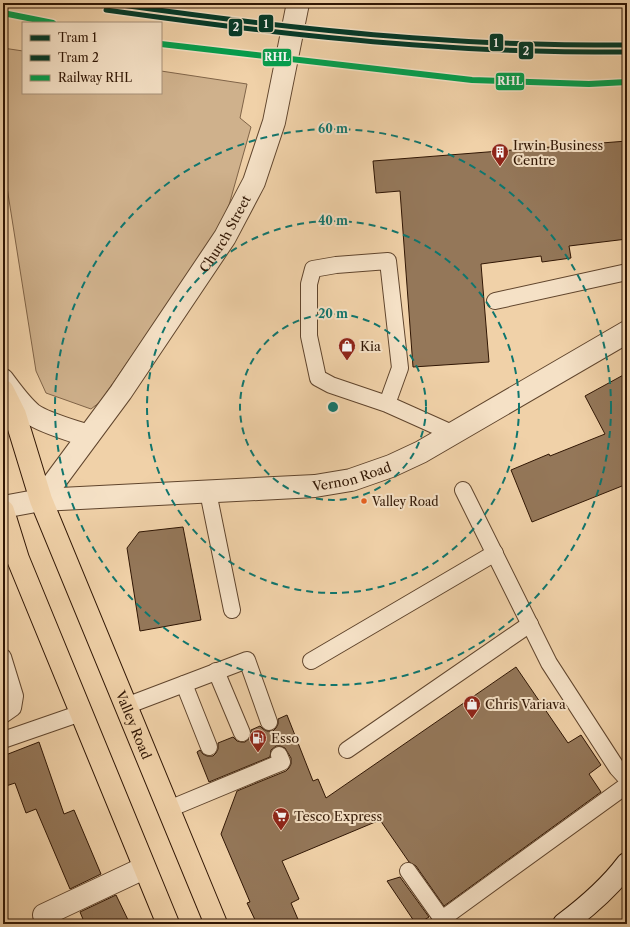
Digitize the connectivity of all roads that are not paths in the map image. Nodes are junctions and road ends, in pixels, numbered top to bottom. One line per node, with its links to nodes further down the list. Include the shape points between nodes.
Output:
1 (298, 3): 9 (street, Church Street, via 274,122 254,182 225,237 121,392)
2 (627, 272): 3 (lane)
3 (495, 301)
4 (627, 332): 8 (street, Vernon Road)
5 (3, 380): 9 (street, via 33,415)
6 (3, 391): 12 (highway, Valley Road, via 15,415)
7 (387, 404): 7 (lane, via 318,378 309,336 309,284 313,269 388,261 400,368); 8 (lane)
8 (454, 434): 11 (street, Vernon Road, via 391,466 351,480 314,486)
9 (88, 436): 12 (street, Church Street)
10 (463, 490): 15 (lane)
11 (208, 492): 12 (street, Vernon Road); 16 (lane)
12 (41, 500): 13 (street, Vernon Road); 22 (highway, Valley Road)
13 (3, 507)
14 (3, 511): 23 (highway, via 18,559)
15 (494, 553): 17 (lane); 19 (lane)
16 (232, 610)
17 (530, 624): 29 (lane); 31 (lane, via 548,663 617,768)
18 (3, 657): 24 (lane, via 15,696 13,708)
19 (311, 661)
20 (216, 671): 21 (lane); 25 (lane, via 247,660); 26 (lane)
21 (184, 684): 22 (lane); 28 (lane)
22 (126, 706): 33 (highway, Valley Road)
23 (81, 713): 27 (lane); 35 (highway)
24 (3, 715)
25 (269, 722)
26 (242, 733)
27 (3, 740)
28 (209, 747)
29 (347, 750)
30 (279, 755): 33 (lane, via 282,762 254,770)
31 (627, 779)
32 (627, 785): 36 (lane, via 442,919)
33 (169, 809): 39 (highway, Valley Road)
34 (627, 864): 40 (street, via 605,891)
35 (144, 868): 37 (street); 38 (highway)
36 (408, 871)
37 (44, 915)
38 (168, 924)
39 (216, 924)
40 (564, 924)

